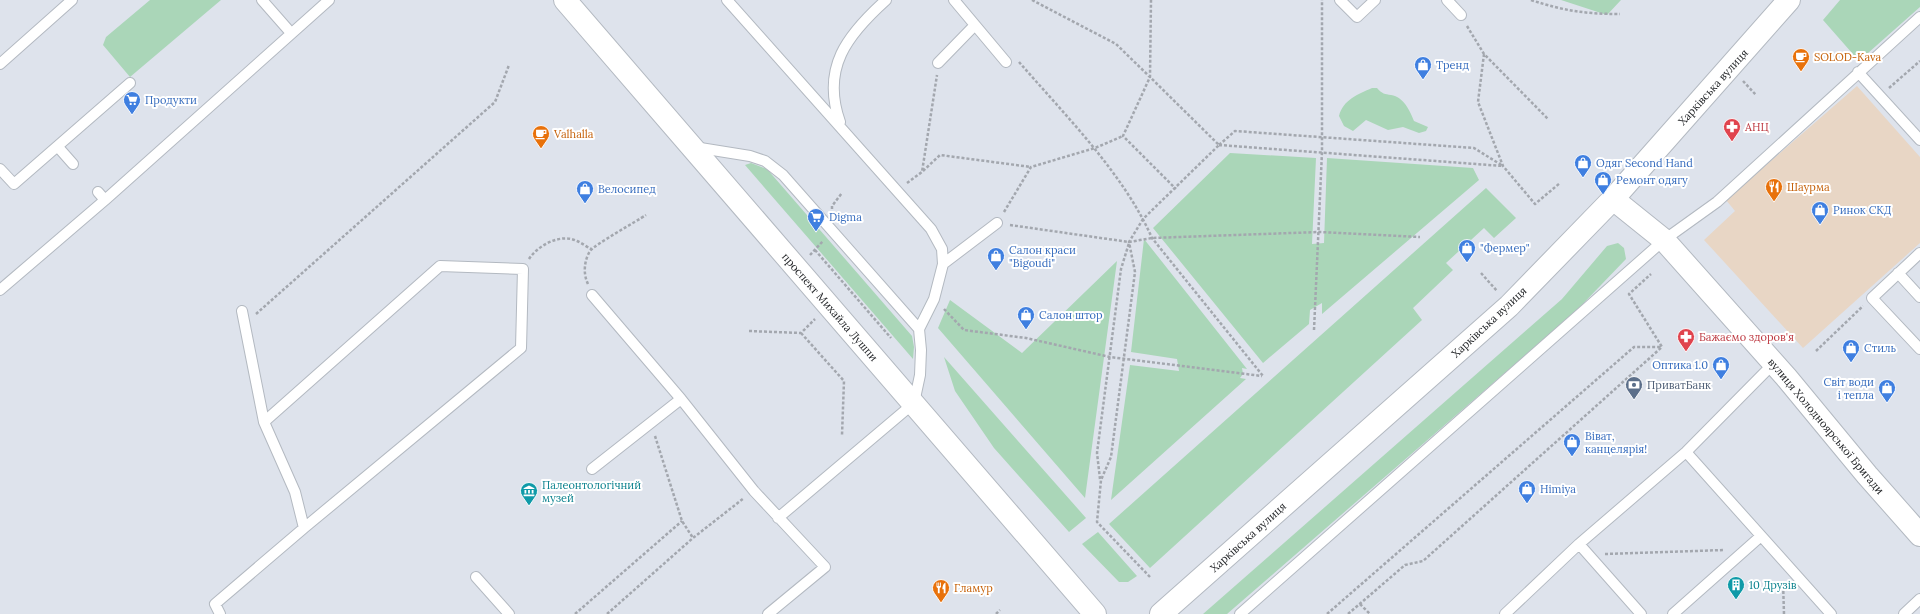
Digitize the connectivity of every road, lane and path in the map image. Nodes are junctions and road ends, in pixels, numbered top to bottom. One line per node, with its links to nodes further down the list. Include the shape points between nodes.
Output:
1 (72, 0): 26 (lane)
2 (262, 0): 20 (lane)
3 (329, 0): 20 (lane)
4 (565, 0): 38 (main road, проспект Михайла Лушпи)
5 (727, 0): 33 (lane)
6 (886, 0): 33 (lane, via 851,36 837,62 832,88)
7 (954, 0): 19 (lane)
8 (1032, 0): 29 (path, via 1116,44)
9 (1151, 0): 29 (path)
10 (1322, 0): 35 (path)
11 (1340, 0): 12 (lane, via 1357,17)
12 (1375, 0)
13 (1447, 0): 17 (lane)
14 (1531, 0): 16 (path, via 1561,10)
15 (1789, 0): 52 (main road, Харківська вулиця)
16 (1620, 14)
17 (1461, 15): 21 (path)
18 (1920, 17): 28 (lane)
19 (975, 25): 24 (lane); 25 (lane)
20 (291, 33): 53 (lane)
21 (1484, 54): 32 (path); 43 (path, via 1478,102)
22 (1016, 59): 40 (path)
23 (1920, 61): 31 (path)
24 (1006, 62)
25 (938, 63): 46 (path)
26 (0, 64)
27 (509, 65): 79 (path, via 495,102)
28 (1858, 72): 31 (lane); 61 (lane, via 1717,202)
29 (1150, 77): 34 (path); 37 (path)
30 (130, 83): 39 (lane)
31 (1879, 96): 36 (lane)
32 (1548, 119)
33 (842, 128): 49 (lane)
34 (1123, 136): 40 (path); 48 (path)
35 (1322, 137): 37 (path, via 1235,131); 41 (path); 43 (path, via 1474,148)
36 (1920, 140)
37 (1219, 144): 41 (path); 48 (path)
38 (692, 146): 76 (main road, проспект Михайла Лушпи); 80 (lane, via 750,156 765,161 783,175)
39 (58, 147): 42 (lane); 45 (lane, via 14,184)
40 (1095, 148): 44 (path); 56 (path)
41 (1322, 152): 43 (path); 58 (path)
42 (73, 164)
43 (1503, 166): 47 (path, via 1535,204)
44 (1031, 167): 46 (path, via 940,155); 57 (path)
45 (0, 169)
46 (922, 172): 49 (path)
47 (1560, 183)
48 (1176, 188): 56 (path)
49 (897, 191): 66 (lane, via 931,229 942,249)
50 (98, 192): 53 (lane)
51 (842, 193): 54 (path)
52 (1613, 199): 61 (main road, вулиця Холодноярської Бригади); 77 (main road, Харківська вулиця)
53 (105, 200): 71 (lane)
54 (832, 206)
55 (646, 215): 63 (path)
56 (1143, 219): 60 (path); 62 (path)
57 (997, 223): 62 (path); 66 (lane)
58 (1319, 232): 59 (path); 60 (path); 81 (path)
59 (1420, 237)
60 (1152, 238): 62 (path); 89 (path, via 1263,376)
61 (1664, 240): 90 (main road, вулиця Холодноярської Бригади); 123 (lane)
62 (1130, 242): 88 (path, via 1122,269); 89 (path, via 1135,272)
63 (591, 250): 67 (path, via 576,240 548,242 534,252); 72 (path, via 585,262 585,279)
64 (815, 250): 84 (path)
65 (1920, 253): 69 (lane)
66 (943, 264): 75 (lane)
67 (523, 269): 93 (lane, via 440,266); 102 (lane, via 521,348)
68 (1481, 273): 77 (path)
69 (1898, 273): 73 (lane); 74 (lane)
70 (1651, 274): 85 (path, via 1629,294)
71 (0, 290)
72 (592, 295): 91 (lane)
73 (1920, 297)
74 (1872, 298): 86 (lane); 87 (path)
75 (934, 299): 80 (lane); 88 (path, via 964,330 1026,338)
76 (830, 306): 83 (path); 92 (main road, проспект Михайла Лушпи)
77 (1509, 306): 122 (main road, Харківська вулиця)
78 (242, 311): 79 (lane)
79 (245, 323): 93 (lane)
80 (919, 329): 92 (lane, via 920,375)
81 (1314, 330)
82 (749, 331): 83 (path)
83 (801, 333): 95 (path, via 844,381)
84 (891, 338)
85 (1662, 347): 113 (path, via 1423,562 1404,565); 124 (path, via 1634,347)
86 (1920, 349)
87 (1816, 351)
88 (1110, 357): 89 (path); 98 (path, via 1097,453)
89 (1125, 358): 98 (path, via 1111,457)
90 (1773, 364): 96 (lane); 103 (main road, вулиця Холодноярської Бригади)
91 (681, 399): 94 (lane); 99 (lane)
92 (914, 404): 100 (lane); 115 (main road, проспект Михайла Лушпи)
93 (264, 422): 102 (lane, via 295,492)
94 (650, 423): 97 (lane); 101 (path)
95 (842, 435)
96 (1686, 452): 104 (lane); 106 (lane)
97 (592, 469)
98 (1101, 480): 111 (path, via 1097,522)
99 (754, 491): 100 (lane); 105 (path)
100 (778, 518): 120 (lane, via 825,567)
101 (682, 521): 105 (path); 118 (path)
102 (304, 528): 116 (lane, via 215,604)
103 (1920, 535)
104 (1761, 536): 107 (lane); 109 (lane)
105 (692, 538): 119 (path)
106 (1579, 544): 108 (lane); 127 (lane)
107 (1746, 550): 108 (path); 129 (lane)
108 (1588, 555): 128 (lane)
109 (1783, 560): 130 (path); 131 (lane)
110 (476, 577): 117 (lane)
111 (1150, 577)
112 (1920, 599): 132 (lane)
113 (1360, 604): 125 (path); 126 (path)
114 (1000, 610): 121 (path)
115 (1086, 611)
116 (220, 614)
117 (509, 614)
118 (575, 614)
119 (607, 614)
120 (768, 614)
121 (996, 614)
122 (1161, 614)
123 (1240, 614)
124 (1327, 614)
125 (1348, 614)
126 (1370, 614)
127 (1504, 614)
128 (1641, 614)
129 (1672, 614)
130 (1784, 614)
131 (1832, 614)
132 (1904, 614)

